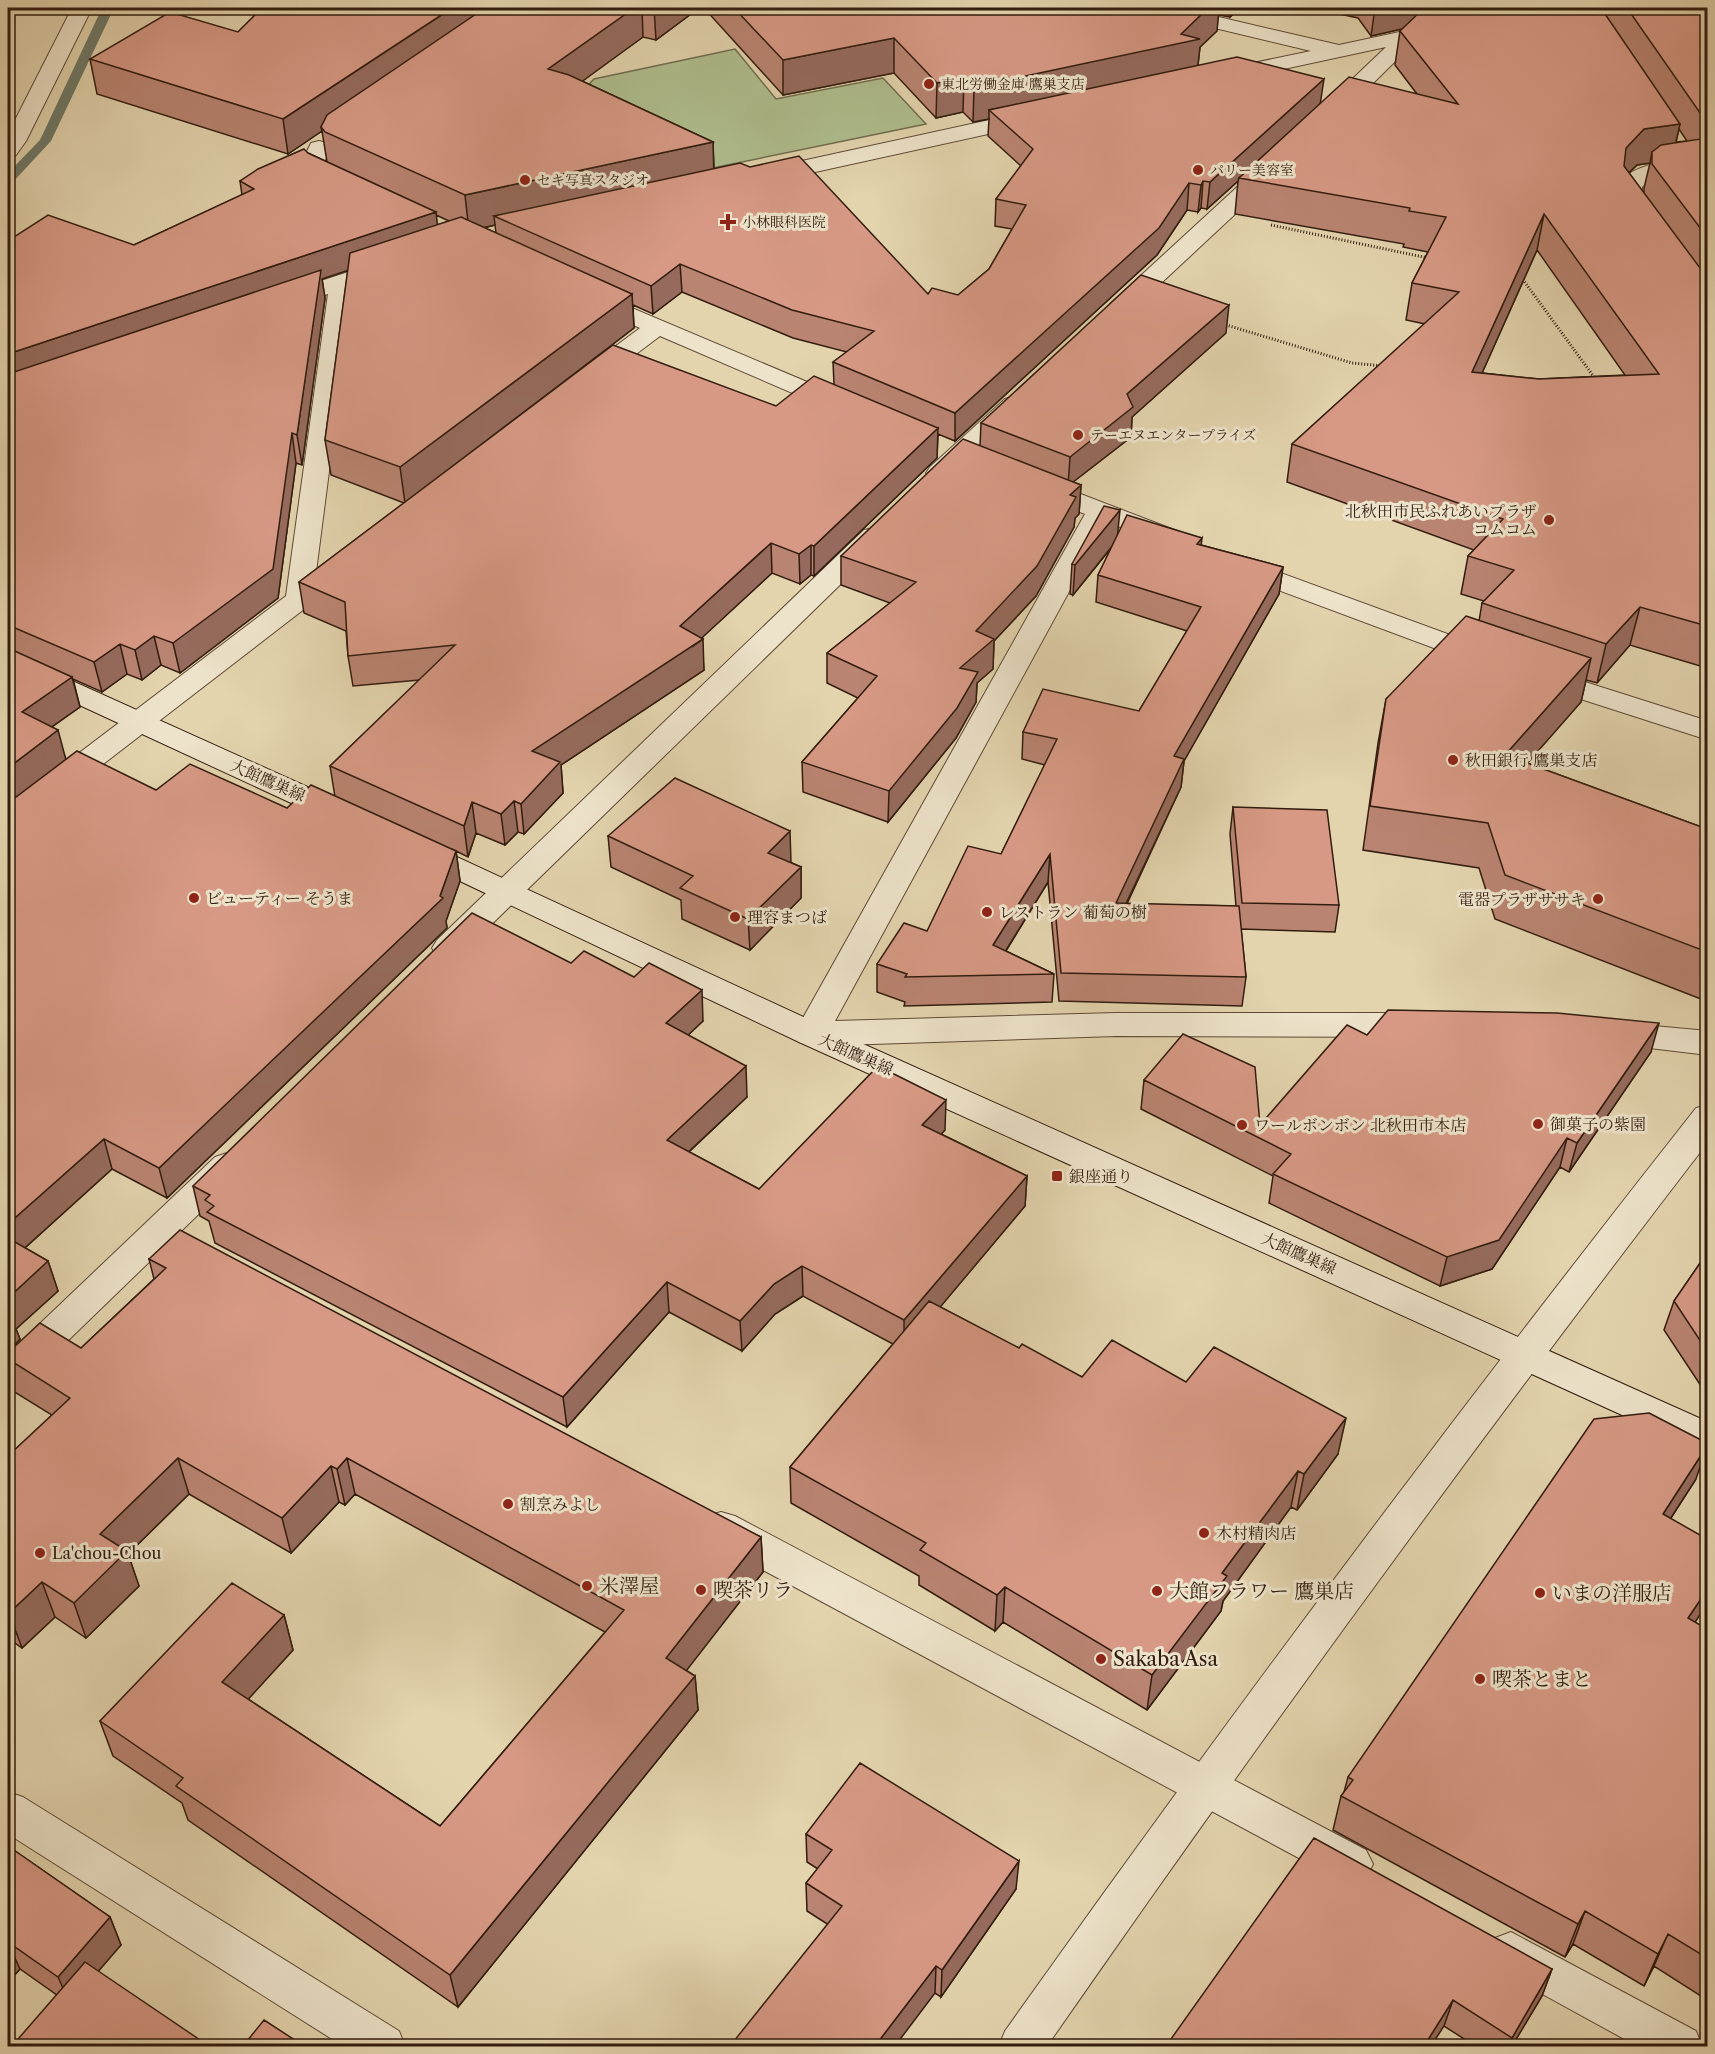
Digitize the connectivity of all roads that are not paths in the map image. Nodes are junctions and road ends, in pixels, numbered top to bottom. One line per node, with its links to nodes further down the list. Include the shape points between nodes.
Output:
1 (82, 8): 10 (street)
2 (1155, 8): 5 (street)
3 (1442, 17): 4 (street)
4 (1411, 35): 5 (street); 8 (street)
5 (1340, 51): 6 (street)
6 (1211, 79)
7 (1048, 114): 14 (street)
8 (1314, 128)
9 (1676, 145): 12 (street)
10 (8, 150)
11 (1289, 152): 22 (street)
12 (1698, 164): 16 (street, via 1645,171 1631,185 1630,201)
13 (290, 167): 15 (street, via 329,141 312,164 321,174)
14 (744, 180)
15 (362, 193)
16 (1657, 239)
17 (408, 259): 18 (street)
18 (342, 281): 20 (street); 31 (street)
19 (570, 289): 21 (street)
20 (264, 308)
21 (656, 327): 24 (street); 25 (street)
22 (1098, 328)
23 (1028, 391): 27 (street)
24 (571, 392)
25 (861, 414)
26 (1013, 476): 28 (street)
27 (924, 487)
28 (1100, 510): 34 (street, via 1354,611); 40 (street)
29 (890, 520): 36 (street)
30 (355, 556): 31 (street)
31 (299, 599): 33 (street)
32 (8, 660): 33 (street, 大館鷹巣線)
33 (138, 722): 35 (street); 36 (street, 大館鷹巣線)
34 (1707, 731)
35 (8, 822)
36 (508, 889): 37 (street); 40 (street, 大館鷹巣線)
37 (423, 973)
38 (1456, 1026): 40 (street, via 1280,1022 978,1026)
39 (1584, 1031): 41 (street)
40 (811, 1034): 44 (street, 大館鷹巣線)
41 (1707, 1043)
42 (1707, 1117): 44 (street)
43 (253, 1140): 45 (street, via 176,1240)
44 (1524, 1353): 46 (street, 大館鷹巣線); 48 (street)
45 (8, 1376)
46 (1707, 1439)
47 (688, 1511): 48 (street)
48 (1205, 1784): 50 (street); 53 (street)
49 (8, 1811): 52 (street)
50 (1381, 1881)
51 (1474, 1932): 54 (street)
52 (383, 2046)
53 (1021, 2046)
54 (1680, 2046)

